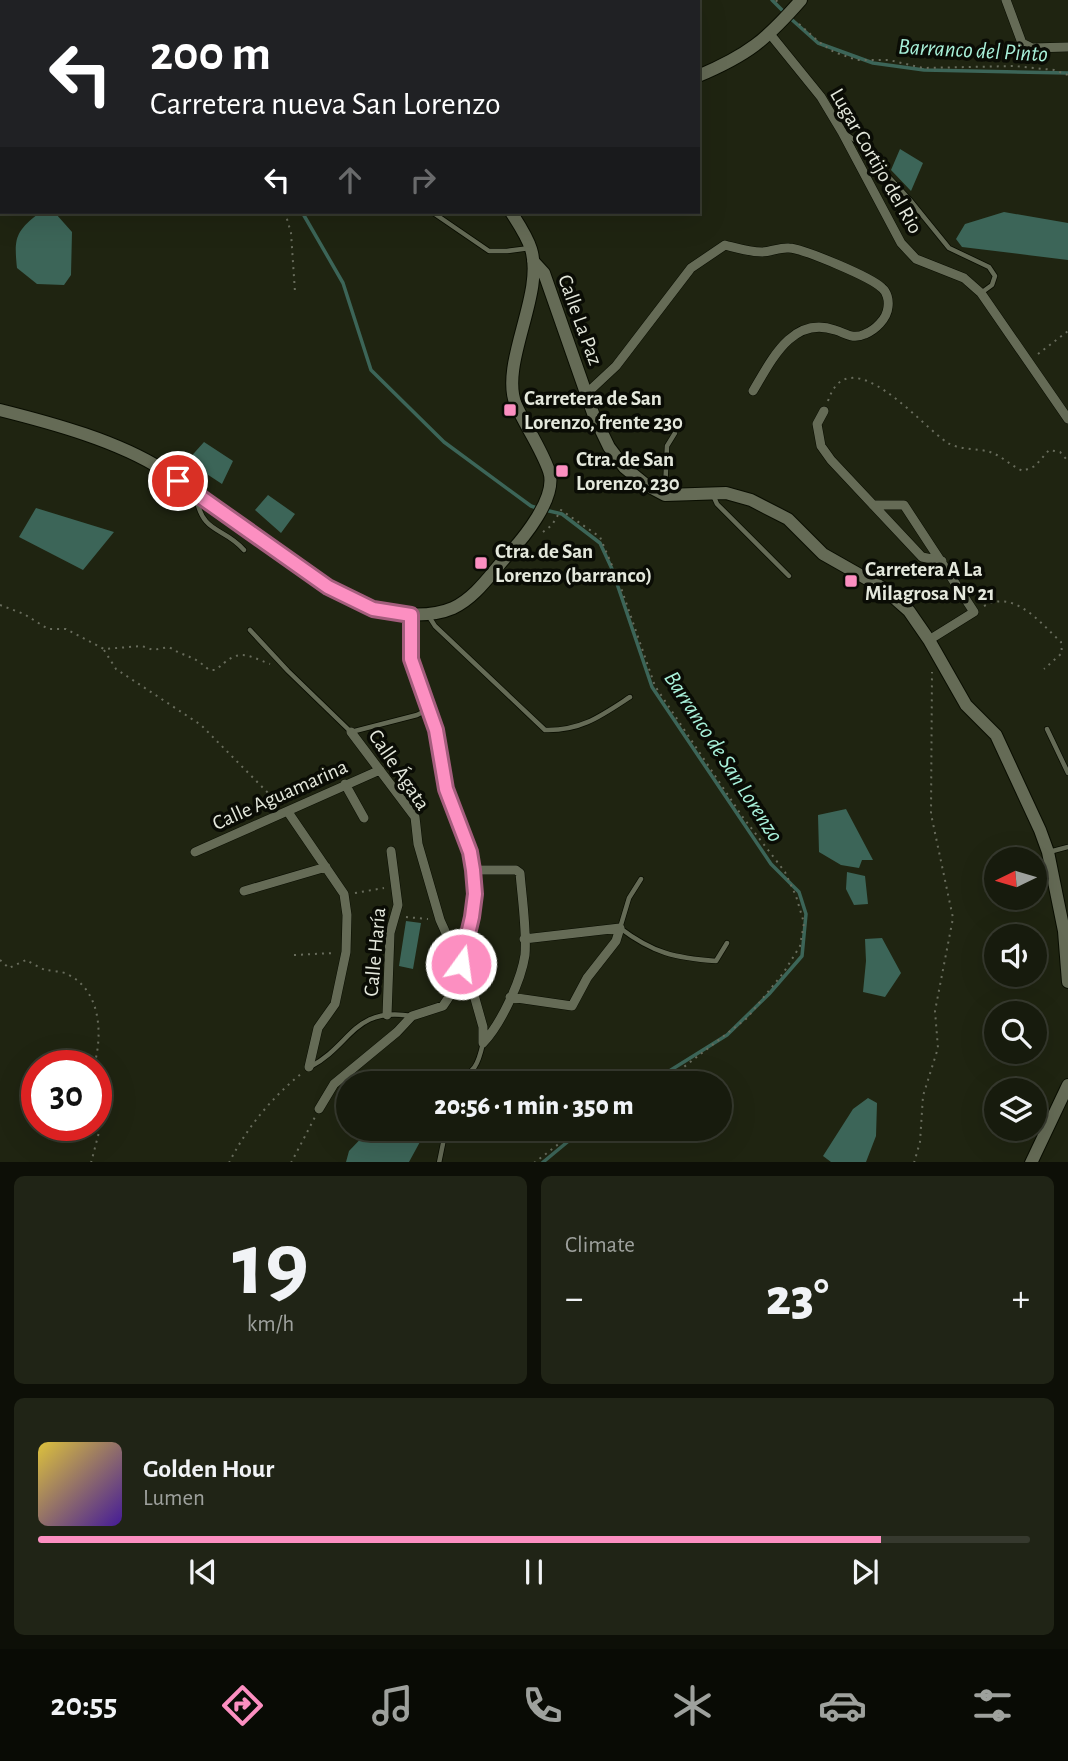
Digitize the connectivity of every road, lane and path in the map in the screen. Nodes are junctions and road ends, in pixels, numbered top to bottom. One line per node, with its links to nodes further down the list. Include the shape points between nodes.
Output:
1 (776, 0): 4 (path)
2 (801, 0): 6 (street)
3 (1006, 0): 7 (street, via 1021,43 1032,48)
4 (783, 8)
5 (798, 23): 9 (path, via 818,42 857,60 889,60 923,68 1014,66)
6 (770, 34): 8 (street, via 758,46); 10 (street, Lugar Cortijo del Rio, via 821,97)
7 (1068, 47)
8 (700, 75)
9 (1068, 75)
10 (842, 132): 16 (street, Lugar Cortijo del Rio, via 901,243 916,259 964,278); 16 (lane, via 911,200 949,248 989,267 995,276)
11 (286, 214): 15 (path)
12 (435, 214): 14 (lane, via 488,251)
13 (512, 214): 14 (street, Calle La Paz)
14 (532, 254): 20 (street, Calle La Paz, via 544,273); 36 (street, via 533,279 512,383 515,402 550,473 548,498 525,535 469,598)
15 (295, 292)
16 (981, 293): 18 (street, Lugar Cortijo del Rio)
17 (1068, 331): 18 (path)
18 (1028, 361): 23 (street, Lugar Cortijo del Rio)
19 (753, 391): 20 (street, via 782,345 804,330 821,326 849,337 871,331 888,313 889,300 883,288 810,253 725,245 691,268 616,366)
20 (586, 394): 28 (street, Calle La Paz, via 609,447 624,467)
21 (0, 410): 26 (street, via 102,441 160,468)
22 (824, 411): 25 (path, via 839,383 853,377 866,379 949,444 992,452 1023,471 1035,466 1049,450 1060,452); 29 (street, via 817,424 821,446)
23 (1068, 419)
24 (675, 433): 28 (lane, via 667,446)
25 (1068, 461)
26 (196, 493): 31 (lane, via 199,513 210,527 234,538); 37 (street, via 328,587 373,609)
27 (712, 493): 28 (street); 33 (lane, via 717,504); 39 (street, via 751,500 788,519 822,554 883,588 909,611)
28 (665, 495)
29 (873, 505): 32 (street, via 922,557); 32 (street, via 904,505)
30 (561, 510): 80 (path, via 600,537 655,686 785,872 804,923 800,946 747,1018)
31 (244, 550)
32 (943, 561): 35 (street)
33 (789, 576)
34 (0, 605): 40 (path, via 48,629 66,629)
35 (974, 611): 39 (street); 42 (path, via 1008,600 1023,608 1061,642 1062,653)
36 (428, 614): 37 (street); 44 (lane, via 435,626 545,730 566,730 593,721)
37 (411, 615): 45 (street, via 411,659)
38 (250, 630): 43 (lane, Calle Ágata)
39 (929, 640): 41 (street)
40 (104, 649): 43 (path, via 169,647 209,670 244,654); 51 (path, via 116,669 201,725)
41 (941, 661): 56 (street, via 966,705 996,735); 91 (path, via 932,669 931,814 953,918 935,1011 938,1048 923,1096)
42 (1044, 669)
43 (288, 671): 47 (lane, Calle Ágata)
44 (630, 697)
45 (429, 709): 47 (lane); 58 (street, via 446,789)
46 (1047, 729): 49 (lane)
47 (352, 732): 48 (street, Calle Ágata)
48 (380, 770): 50 (street, Calle Aguamarina); 64 (street, Calle Ágata, via 415,817 418,845)
49 (1068, 773)
50 (345, 784): 51 (street, Calle Aguamarina); 52 (street)
51 (288, 812): 55 (street, Calle Aguamarina); 57 (street)
52 (364, 818)
53 (1068, 847): 56 (lane)
54 (391, 851): 60 (street, Calle Haría)
55 (195, 852)
56 (1048, 852): 72 (street, via 1064,930)
57 (326, 867): 61 (street); 62 (street)
58 (473, 870): 66 (street, via 520,873); 71 (street, via 475,894)
59 (641, 879): 65 (lane, via 629,898)
60 (396, 887): 62 (path); 63 (street, Calle Haría)
61 (244, 891)
62 (345, 894): 68 (street)
63 (395, 916): 64 (path); 74 (street, Calle Haría, via 390,933)
64 (440, 920): 71 (street, Calle Ágata)
65 (620, 928): 66 (street); 67 (lane, via 643,945 672,956 716,961); 73 (street, via 572,1006)
66 (524, 939): 73 (street, via 525,954)
67 (727, 943)
68 (346, 952): 69 (path); 78 (street, via 335,1004 318,1028)
69 (294, 955)
70 (0, 960): 77 (path, via 9,968 26,960 66,974 85,987 96,1006)
71 (461, 964): 75 (street, via 455,988 443,1006); 76 (street, Calle Ágata, via 474,995)
72 (1068, 982)
73 (510, 998): 76 (street)
74 (387, 1014): 75 (lane); 78 (lane, via 360,1022 336,1048)
75 (412, 1016): 82 (street, via 334,1084)
76 (483, 1042): 79 (lane)
77 (99, 1050)
78 (309, 1067): 87 (path, via 284,1088 238,1144)
79 (472, 1071)
80 (677, 1071)
81 (1068, 1085): 92 (street)
82 (318, 1109): 88 (path)
83 (97, 1141): 86 (path)
84 (444, 1141): 89 (lane)
85 (562, 1141): 90 (path)
86 (91, 1162)
87 (229, 1162)
88 (292, 1162)
89 (439, 1162)
90 (535, 1162)
91 (914, 1162)
92 (1031, 1162)

